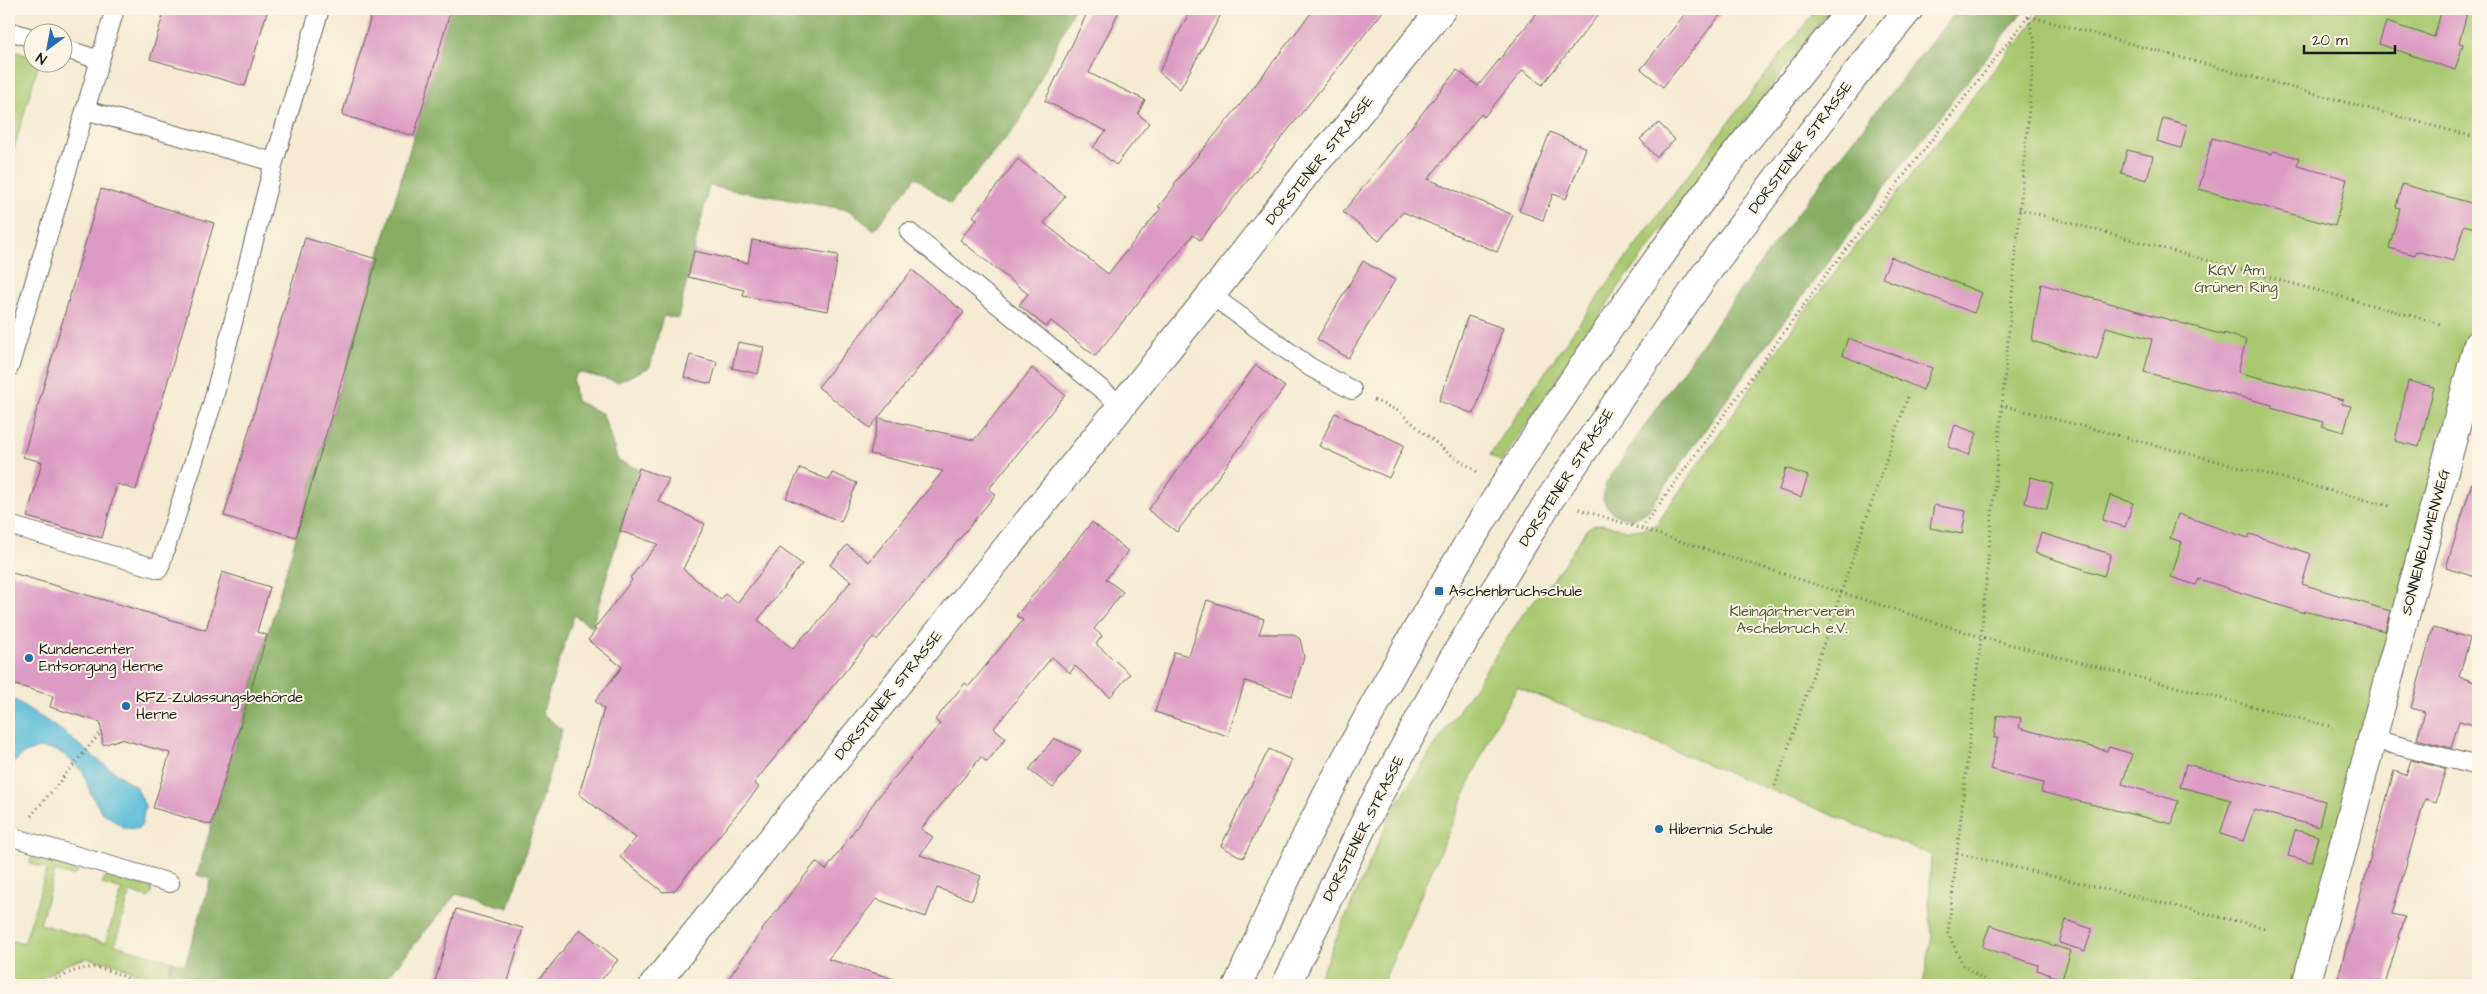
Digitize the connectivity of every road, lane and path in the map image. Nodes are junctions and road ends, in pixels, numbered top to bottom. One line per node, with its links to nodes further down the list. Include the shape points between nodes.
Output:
1 (115, 9): 11 (lane)
2 (320, 9): 14 (lane)
3 (1442, 9): 17 (main road, DORSTENER STRASSE, via 1311,167)
4 (1852, 9): 44 (main road, via 1704,196 1505,484 1435,599 1330,788)
5 (1909, 9): 45 (main road, DORSTENER STRASSE, via 1852,79 1704,276 1550,499 1444,674 1381,790)
6 (2034, 9): 7 (path)
7 (2028, 16): 13 (path); 15 (path, via 2035,43); 29 (path, via 1819,284)
8 (9, 31): 9 (lane)
9 (22, 35)
10 (72, 51): 11 (lane)
11 (100, 60): 12 (lane)
12 (85, 110): 14 (lane); 20 (lane)
13 (2478, 138)
14 (274, 162): 28 (lane, via 212,405 159,569)
15 (2019, 208): 18 (path); 23 (path)
16 (909, 232): 24 (lane)
17 (1211, 295): 21 (lane, via 1310,367); 24 (main road, DORSTENER STRASSE)
18 (2441, 324)
19 (2478, 344): 34 (main road, SONNENBLUMENWEG)
20 (9, 368)
21 (1352, 390): 25 (path, via 1398,411 1447,452)
22 (1908, 396): 30 (path)
23 (2001, 405): 26 (path); 31 (path)
24 (1122, 406): 43 (main road, DORSTENER STRASSE)
25 (1483, 475)
26 (2390, 506)
27 (1574, 507): 29 (path)
28 (9, 525)
29 (1642, 528): 30 (path)
30 (1842, 592): 31 (path); 36 (path)
31 (1980, 637): 32 (path); 38 (path)
32 (2332, 727)
33 (101, 732): 37 (path)
34 (2372, 739): 35 (lane); 47 (main road, SONNENBLUMENWEG)
35 (2478, 766)
36 (1775, 786)
37 (15, 838): 39 (lane)
38 (1957, 854): 40 (path); 46 (path, via 1948,933 1963,965)
39 (170, 883)
40 (2265, 928)
41 (47, 985): 42 (path, via 75,970 100,967)
42 (141, 985)
43 (654, 985)
44 (1238, 985)
45 (1286, 985)
46 (1992, 985)
47 (2306, 985)

